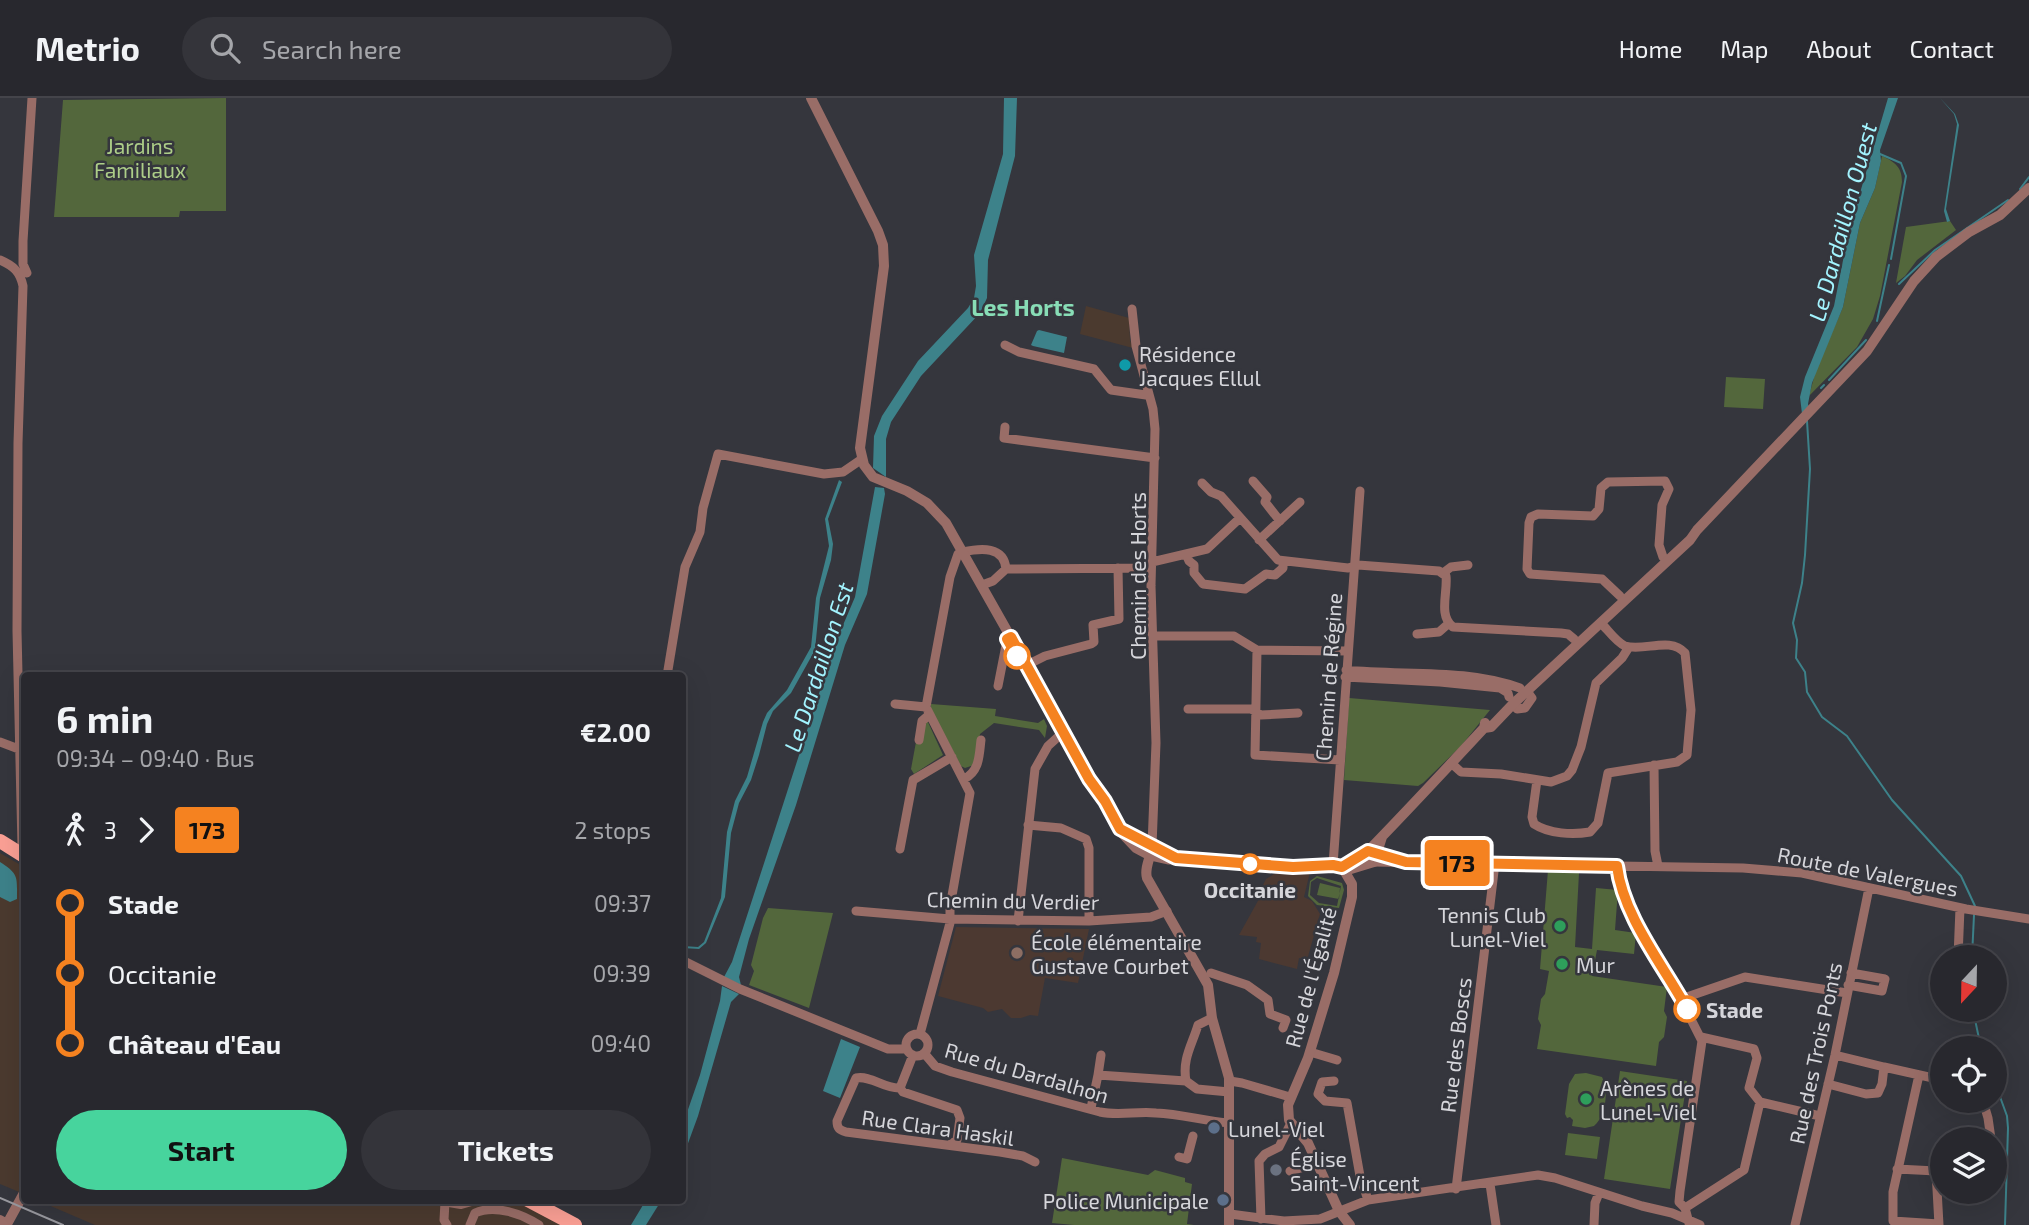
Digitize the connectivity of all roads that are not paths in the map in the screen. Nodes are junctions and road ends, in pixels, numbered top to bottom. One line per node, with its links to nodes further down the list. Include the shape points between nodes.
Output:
1 (32, 98): 5 (street)
2 (811, 98): 11 (street, via 870,213 884,255)
3 (2029, 188): 21 (street, via 2000,215 1936,257 1914,281 1867,351)
4 (0, 261): 5 (street)
5 (24, 275): 51 (street, via 18,443)
6 (1132, 309): 8 (street, Chemin des Horts)
7 (1005, 345): 8 (street, via 1094,369 1111,390)
8 (1149, 394): 10 (street, Chemin des Horts)
9 (1005, 427): 10 (street, via 1004,438)
10 (1155, 458): 23 (street, Chemin des Horts)
11 (862, 459): 19 (street, via 867,473 927,503 946,523); 41 (street, via 843,471 824,474 718,454 700,532 685,567)
12 (1253, 481): 17 (street)
13 (1202, 483): 16 (street)
14 (1360, 491): 25 (street, Chemin de Régine)
15 (1300, 502): 17 (street)
16 (1240, 517): 18 (street); 20 (street, via 1207,549)
17 (1280, 521): 18 (street)
18 (1259, 540): 22 (street)
19 (961, 553): 27 (street, via 996,551); 29 (street); 48 (street, via 950,578)
20 (1186, 554): 22 (street, via 1203,584 1245,589 1266,574 1275,575); 23 (street)
21 (1665, 559): 30 (street); 30 (street, via 1659,545 1662,505 1669,493 1668,485 1660,480 1604,485 1593,516 1531,517 1530,574 1602,579)
22 (1283, 561): 25 (street)
23 (1152, 565): 26 (street); 34 (street, Chemin des Horts)
24 (1468, 565): 28 (street)
25 (1353, 566): 28 (street); 39 (street, Chemin de Régine)
26 (1118, 568): 27 (street); 40 (street, via 1119,619 1093,625 1091,644)
27 (1006, 569): 29 (street)
28 (1443, 573): 32 (street)
29 (979, 586): 35 (street)
30 (1622, 599): 31 (street)
31 (1599, 620): 36 (street); 37 (street, via 1619,643)
32 (1448, 625): 33 (street, via 1439,632); 36 (street, via 1561,633)
33 (1417, 634)
34 (1152, 636): 38 (street, via 1234,636); 67 (street, Chemin des Horts, via 1156,743)
35 (1009, 638): 40 (street); 43 (street); 52 (street)
36 (1576, 641): 44 (street)
37 (1629, 647): 60 (street, via 1673,645 1686,657 1691,710 1686,755 1681,761); 62 (street, via 1596,683 1572,770 1560,780)
38 (1257, 650): 39 (street); 49 (street)
39 (1347, 651): 42 (street, Chemin de Régine)
40 (1027, 664): 52 (street)
41 (668, 672)
42 (1346, 674): 44 (street, via 1434,674 1500,681); 45 (street, via 1500,688); 58 (street, Chemin de Régine)
43 (998, 686)
44 (1523, 689): 45 (street); 45 (street, via 1532,698 1525,708 1517,709)
45 (1511, 701): 59 (street)
46 (895, 704): 48 (street)
47 (1188, 709): 49 (street)
48 (928, 711): 53 (street); 57 (street)
49 (1256, 712): 50 (street); 58 (street, via 1255,755)
50 (1298, 713)
51 (21, 726)
52 (1061, 735): 63 (street, via 1036,764); 67 (street, via 1120,829)
53 (919, 740)
54 (981, 740): 61 (street, via 975,770)
55 (0, 742): 56 (street)
56 (21, 750)
57 (952, 757): 61 (street); 66 (street, via 913,780)
58 (1340, 760): 72 (street, Chemin de Régine)
59 (1451, 763): 62 (street, via 1461,772); 70 (street)
60 (1654, 765): 62 (street, via 1608,773 1596,828 1590,832 1570,834 1534,824); 74 (street)
61 (964, 779): 79 (street, via 970,793)
62 (1537, 780)
63 (1028, 825): 81 (street); 82 (street, via 1061,828 1086,839)
64 (0, 841): 68 (main road)
65 (0, 849): 69 (main road)
66 (900, 849)
67 (1151, 851): 72 (street, via 1176,858); 78 (street, via 1146,874)
68 (21, 856)
69 (21, 856)
70 (1369, 857): 71 (street, Route de Valergues); 72 (street)
71 (1495, 863): 73 (street, Route de Valergues); 122 (street, Rue des Boscs)
72 (1338, 866): 94 (street, Rue de l'Égalité, via 1353,890)
73 (1617, 866): 74 (street, Route de Valergues); 88 (street, via 1644,937)
74 (1655, 866): 75 (street, Route de Valergues, via 1802,873)
75 (1869, 888): 76 (street, Route de Valergues); 86 (street, Rue des Trois Ponts)
76 (1963, 909): 80 (street, Route de Valergues); 83 (street)
77 (856, 911): 79 (street, Chemin du Verdier)
78 (1167, 911): 82 (street, Chemin du Verdier, via 1151,917); 89 (street, via 1207,980)
79 (950, 919): 81 (street, Chemin du Verdier); 91 (street)
80 (2029, 919)
81 (1018, 921): 82 (street, Chemin du Verdier)
82 (1088, 921)
83 (1959, 945)
84 (686, 962): 93 (street, via 888,1049)
85 (1211, 973): 90 (street, via 1247,985 1268,1000 1270,1014 1286,1020)
86 (1851, 973): 87 (street, Rue des Trois Ponts); 87 (street, via 1885,979 1882,991)
87 (1848, 989): 88 (street, via 1745,977); 97 (street, Rue des Trois Ponts)
88 (1681, 999): 92 (street)
89 (1212, 1018): 103 (street, via 1198,1025 1185,1057); 106 (street)
90 (1283, 1028)
91 (920, 1034): 93 (street, via 906,1042); 95 (street, via 928,1040)
92 (1701, 1037): 109 (street, via 1754,1049 1757,1058 1749,1088); 129 (street)
93 (910, 1052): 95 (street); 107 (street)
94 (1310, 1052): 98 (street); 108 (street, Rue de l'Égalité)
95 (924, 1053): 110 (street, Rue du Dardalhon, via 943,1069)
96 (1101, 1055): 100 (street)
97 (1835, 1055): 99 (street); 105 (street, Rue des Trois Ponts)
98 (1337, 1060)
99 (1884, 1067): 101 (street); 105 (street, via 1878,1093)
100 (1098, 1075): 103 (street); 110 (street)
101 (1919, 1075): 102 (street); 119 (street)
102 (1930, 1077)
103 (1186, 1081): 106 (street, via 1197,1089)
104 (1334, 1081): 125 (street, via 1322,1082 1319,1096 1347,1103)
105 (1828, 1084): 111 (street, Rue des Trois Ponts)
106 (1229, 1087): 108 (street, via 1242,1083); 112 (street)
107 (900, 1088): 115 (street, via 957,1110 957,1140); 115 (street, Rue Clara Haskil, via 856,1078 837,1126 846,1132)
108 (1290, 1097): 113 (street)
109 (1760, 1102): 111 (street); 129 (street, via 1744,1170)
110 (1091, 1108): 112 (street, Rue du Dardalhon, via 1110,1114 1167,1114)
111 (1820, 1116): 147 (street, Rue des Trois Ponts)
112 (1229, 1122): 133 (street)
113 (1291, 1123): 118 (street); 134 (street, via 1279,1147 1259,1161)
114 (1193, 1136): 116 (street, via 1187,1158)
115 (950, 1145): 117 (street, Rue Clara Haskil, via 1023,1156)
116 (1179, 1157)
117 (1035, 1162)
118 (1319, 1163): 120 (street); 131 (street)
119 (1897, 1169): 137 (street, via 1936,1171); 137 (street, via 1893,1221)
120 (1290, 1171)
121 (1490, 1184): 122 (street); 123 (street, via 1546,1176); 144 (street)
122 (1456, 1189): 125 (street)
123 (1599, 1193): 130 (street); 145 (street)
124 (21, 1198): 136 (street)
125 (1368, 1200): 131 (street)
126 (444, 1204): 138 (street)
127 (536, 1204): 141 (main road)
128 (552, 1204): 142 (main road)
129 (1682, 1205): 130 (street); 135 (street)
130 (1650, 1209): 135 (street, via 1672,1213)
131 (1339, 1211): 134 (street, via 1321,1219); 143 (street)
132 (0, 1220): 136 (street)
133 (1229, 1220): 134 (street)
134 (1266, 1221)
135 (1689, 1223): 146 (street)
136 (7, 1224)
137 (1939, 1224)
138 (447, 1225)
139 (470, 1225): 140 (street, via 475,1213 486,1208 524,1216)
140 (540, 1225)
141 (575, 1225)
142 (581, 1225)
143 (1350, 1225)
144 (1496, 1225)
145 (1594, 1225)
146 (1700, 1225)
147 (1795, 1225)

